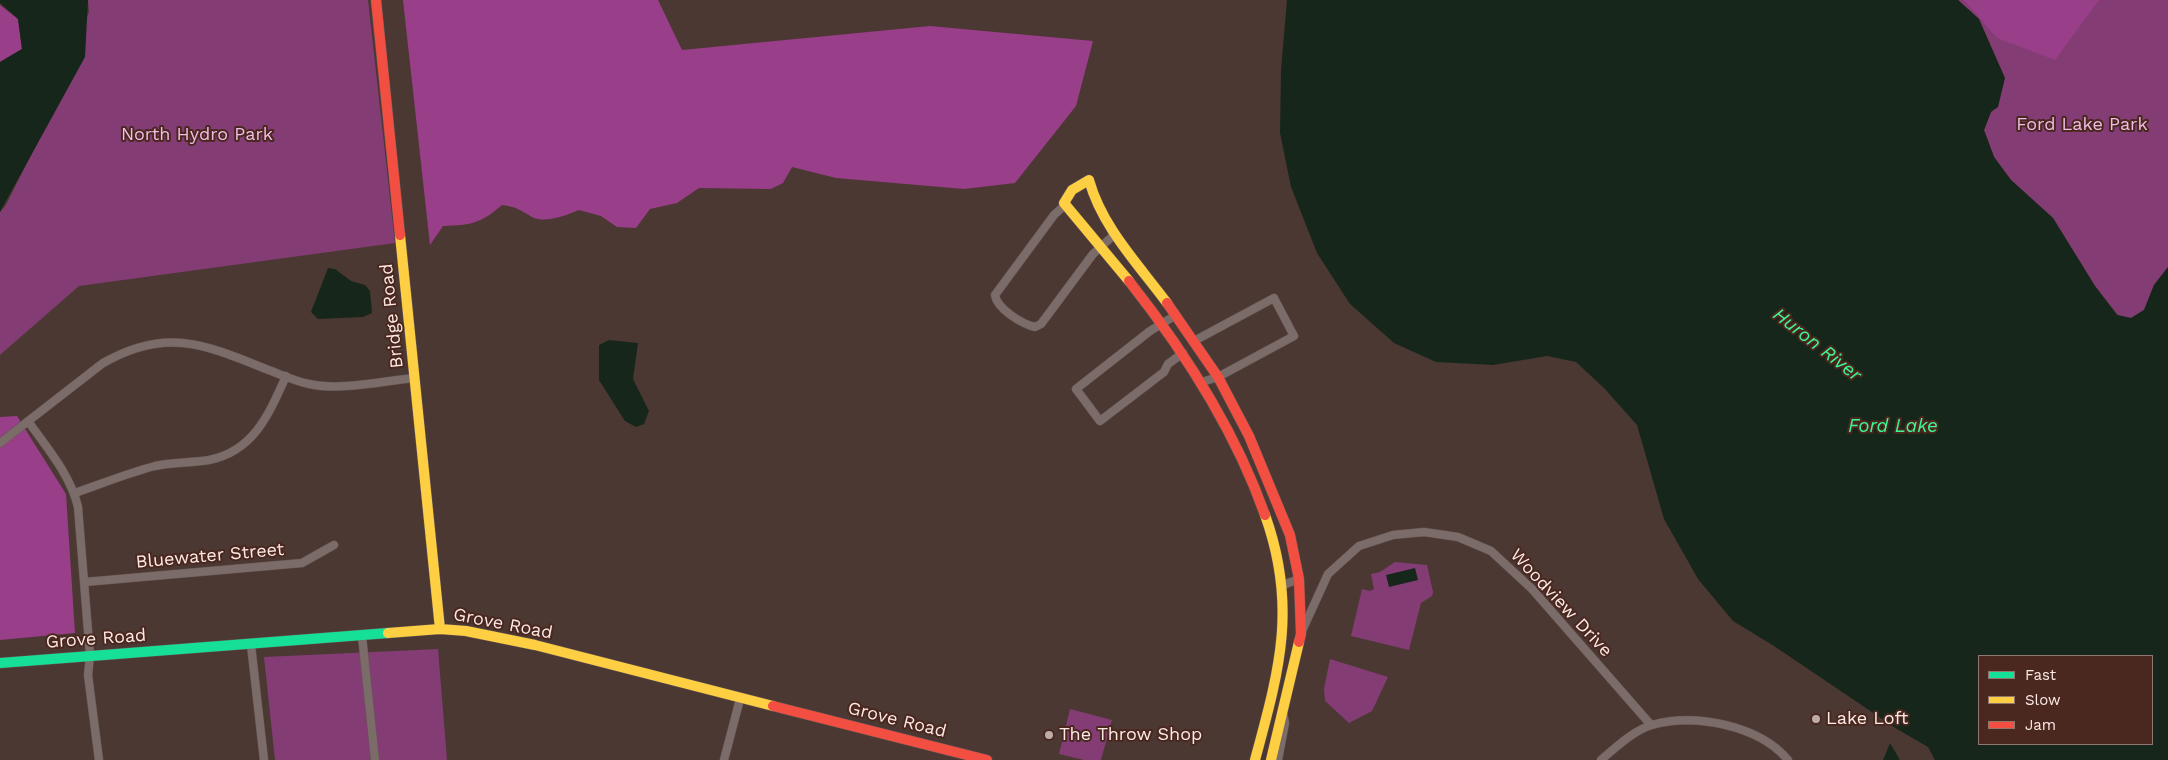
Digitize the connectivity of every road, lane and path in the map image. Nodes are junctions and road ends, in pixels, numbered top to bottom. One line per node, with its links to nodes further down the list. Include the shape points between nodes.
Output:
1 (376, 0): 11 (street, Bridge Road)
2 (1065, 205): 3 (street, via 1072,190 1089,180 1095,201); 4 (street); 4 (street, via 997,290 997,303 1025,325 1035,327 1041,324)
3 (1115, 234): 4 (street); 5 (street)
4 (1102, 246): 6 (street)
5 (1176, 315): 6 (street); 7 (street)
6 (1162, 322): 8 (street); 8 (street, via 1076,389 1100,420)
7 (1194, 341): 10 (street); 10 (street, via 1274,298 1294,336)
8 (1183, 354): 12 (street)
9 (286, 376): 11 (street, via 326,386); 13 (street, via 208,346 150,344 103,363); 15 (street, via 266,420 231,452 208,460 156,466)
10 (1218, 377): 12 (street); 16 (street)
11 (415, 378): 22 (street, Bridge Road)
12 (1202, 382): 17 (street)
13 (28, 422): 14 (street); 15 (street)
14 (0, 443)
15 (75, 493): 20 (street)
16 (1274, 493): 17 (street); 19 (street, via 1290,534)
17 (1260, 498): 21 (street, via 1270,526)
18 (334, 545): 20 (street, Bluewater Street, via 302,563)
19 (1299, 580): 21 (street); 23 (street)
20 (84, 582): 26 (street)
21 (1283, 585): 28 (street)
22 (440, 629): 24 (street, Grove Road); 30 (street, Grove Road, via 536,645)
23 (1301, 634): 29 (street); 32 (street, Woodview Drive, via 1328,574 1359,546 1393,535 1424,532 1458,537 1491,551 1532,589)
24 (362, 636): 25 (street, Grove Road); 38 (street)
25 (251, 645): 26 (street, Grove Road); 37 (street)
26 (90, 656): 27 (street, Grove Road); 36 (street, via 88,675)
27 (0, 663)
28 (1280, 663): 29 (street); 33 (street)
29 (1294, 665): 31 (street)
30 (740, 699): 35 (street, Grove Road); 39 (street)
31 (1283, 713): 34 (street); 43 (street, via 1285,724)
32 (1651, 725): 44 (street); 45 (street, via 1678,720 1706,720 1739,728 1781,752)
33 (1264, 726): 34 (street); 41 (street)
34 (1279, 731): 42 (street)
35 (950, 755): 40 (street, Grove Road)
36 (99, 760)
37 (264, 760)
38 (375, 760)
39 (724, 760)
40 (987, 760)
41 (1255, 760)
42 (1271, 760)
43 (1278, 760)
44 (1601, 760)
45 (1788, 760)

